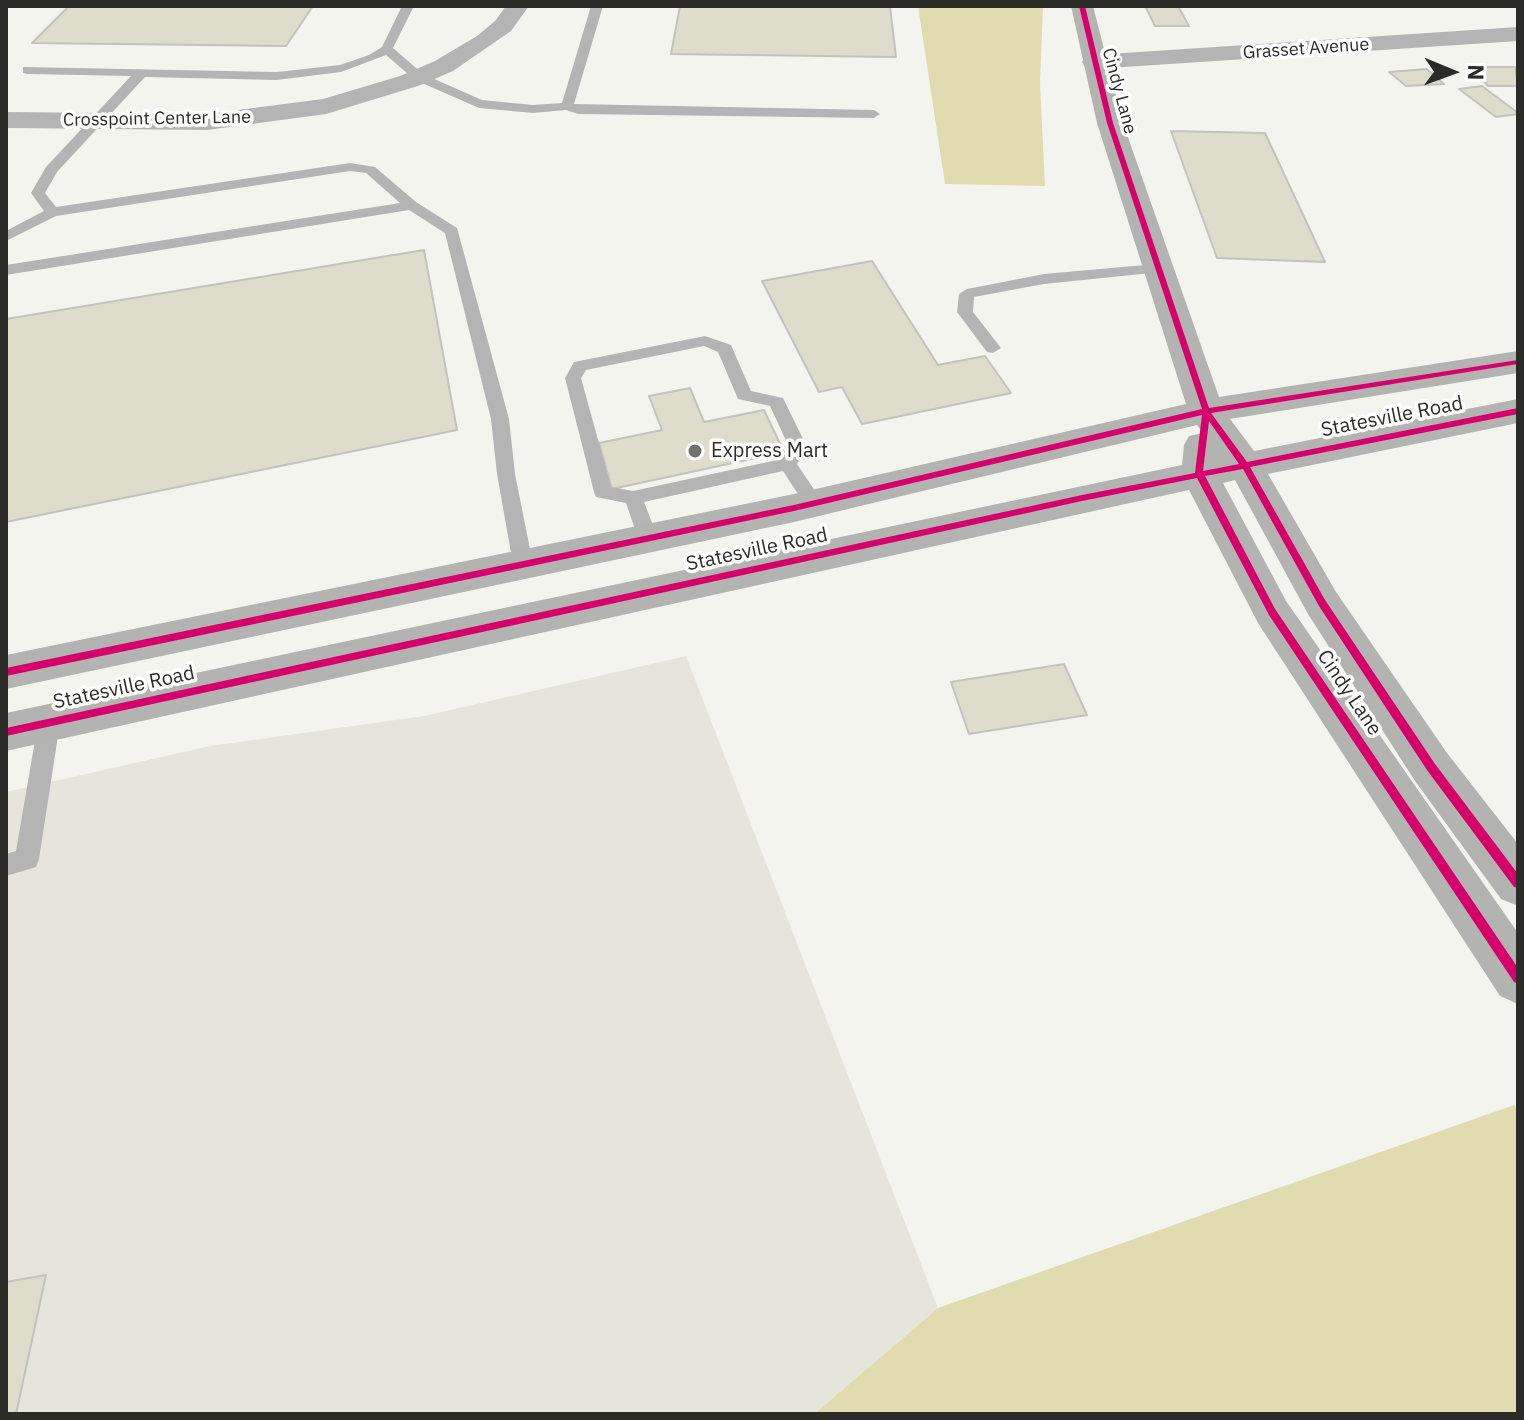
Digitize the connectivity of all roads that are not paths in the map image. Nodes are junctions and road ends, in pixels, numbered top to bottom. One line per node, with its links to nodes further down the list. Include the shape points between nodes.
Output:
1 (408, 6): 6 (lane)
2 (518, 6): 10 (street, Crosspoint Center Lane, via 485,41)
3 (597, 6): 11 (lane)
4 (1082, 6): 7 (main road, Cindy Lane)
5 (1518, 34): 7 (street, Grasset Avenue)
6 (387, 49): 9 (lane, via 352,65 277,76); 10 (lane)
7 (1094, 62): 18 (main road, Cindy Lane)
8 (27, 70): 9 (lane)
9 (141, 73): 14 (lane)
10 (419, 77): 11 (lane, via 479,104); 14 (street, Crosspoint Center Lane, via 326,106 265,116 207,122)
11 (567, 106): 12 (lane, via 622,112)
12 (874, 114)
13 (6, 120): 14 (street, Crosspoint Center Lane)
14 (94, 121): 16 (lane, via 38,193)
15 (411, 205): 16 (lane, via 370,170 350,167); 19 (lane); 30 (lane, via 452,231 500,419)
16 (52, 212): 17 (lane)
17 (6, 237)
18 (1156, 269): 20 (lane, via 1044,279 967,294 965,312); 22 (main road, Cindy Lane)
19 (6, 270)
20 (993, 348)
21 (1518, 362): 22 (main road, Statesville Road)
22 (1206, 411): 25 (main road, Cindy Lane); 26 (main road, Cindy Lane); 28 (main road, Statesville Road)
23 (1518, 411): 25 (main road, Statesville Road)
24 (788, 464): 27 (lane); 27 (lane, via 798,447 777,402 744,395 725,349 705,341 580,366 573,378 603,492); 28 (lane)
25 (1244, 464): 26 (main road, Statesville Road); 35 (main road, Cindy Lane, via 1322,603 1431,767)
26 (1199, 473): 32 (main road, Statesville Road); 36 (main road, Cindy Lane, via 1272,612)
27 (633, 498): 29 (lane)
28 (814, 503): 29 (main road, Statesville Road)
29 (648, 538): 30 (main road, Statesville Road)
30 (523, 564): 31 (main road, Statesville Road)
31 (6, 672)
32 (49, 723): 33 (main road, Statesville Road); 34 (lane, via 27,859)
33 (6, 732)
34 (6, 865)
35 (1518, 883)
36 (1518, 978)

